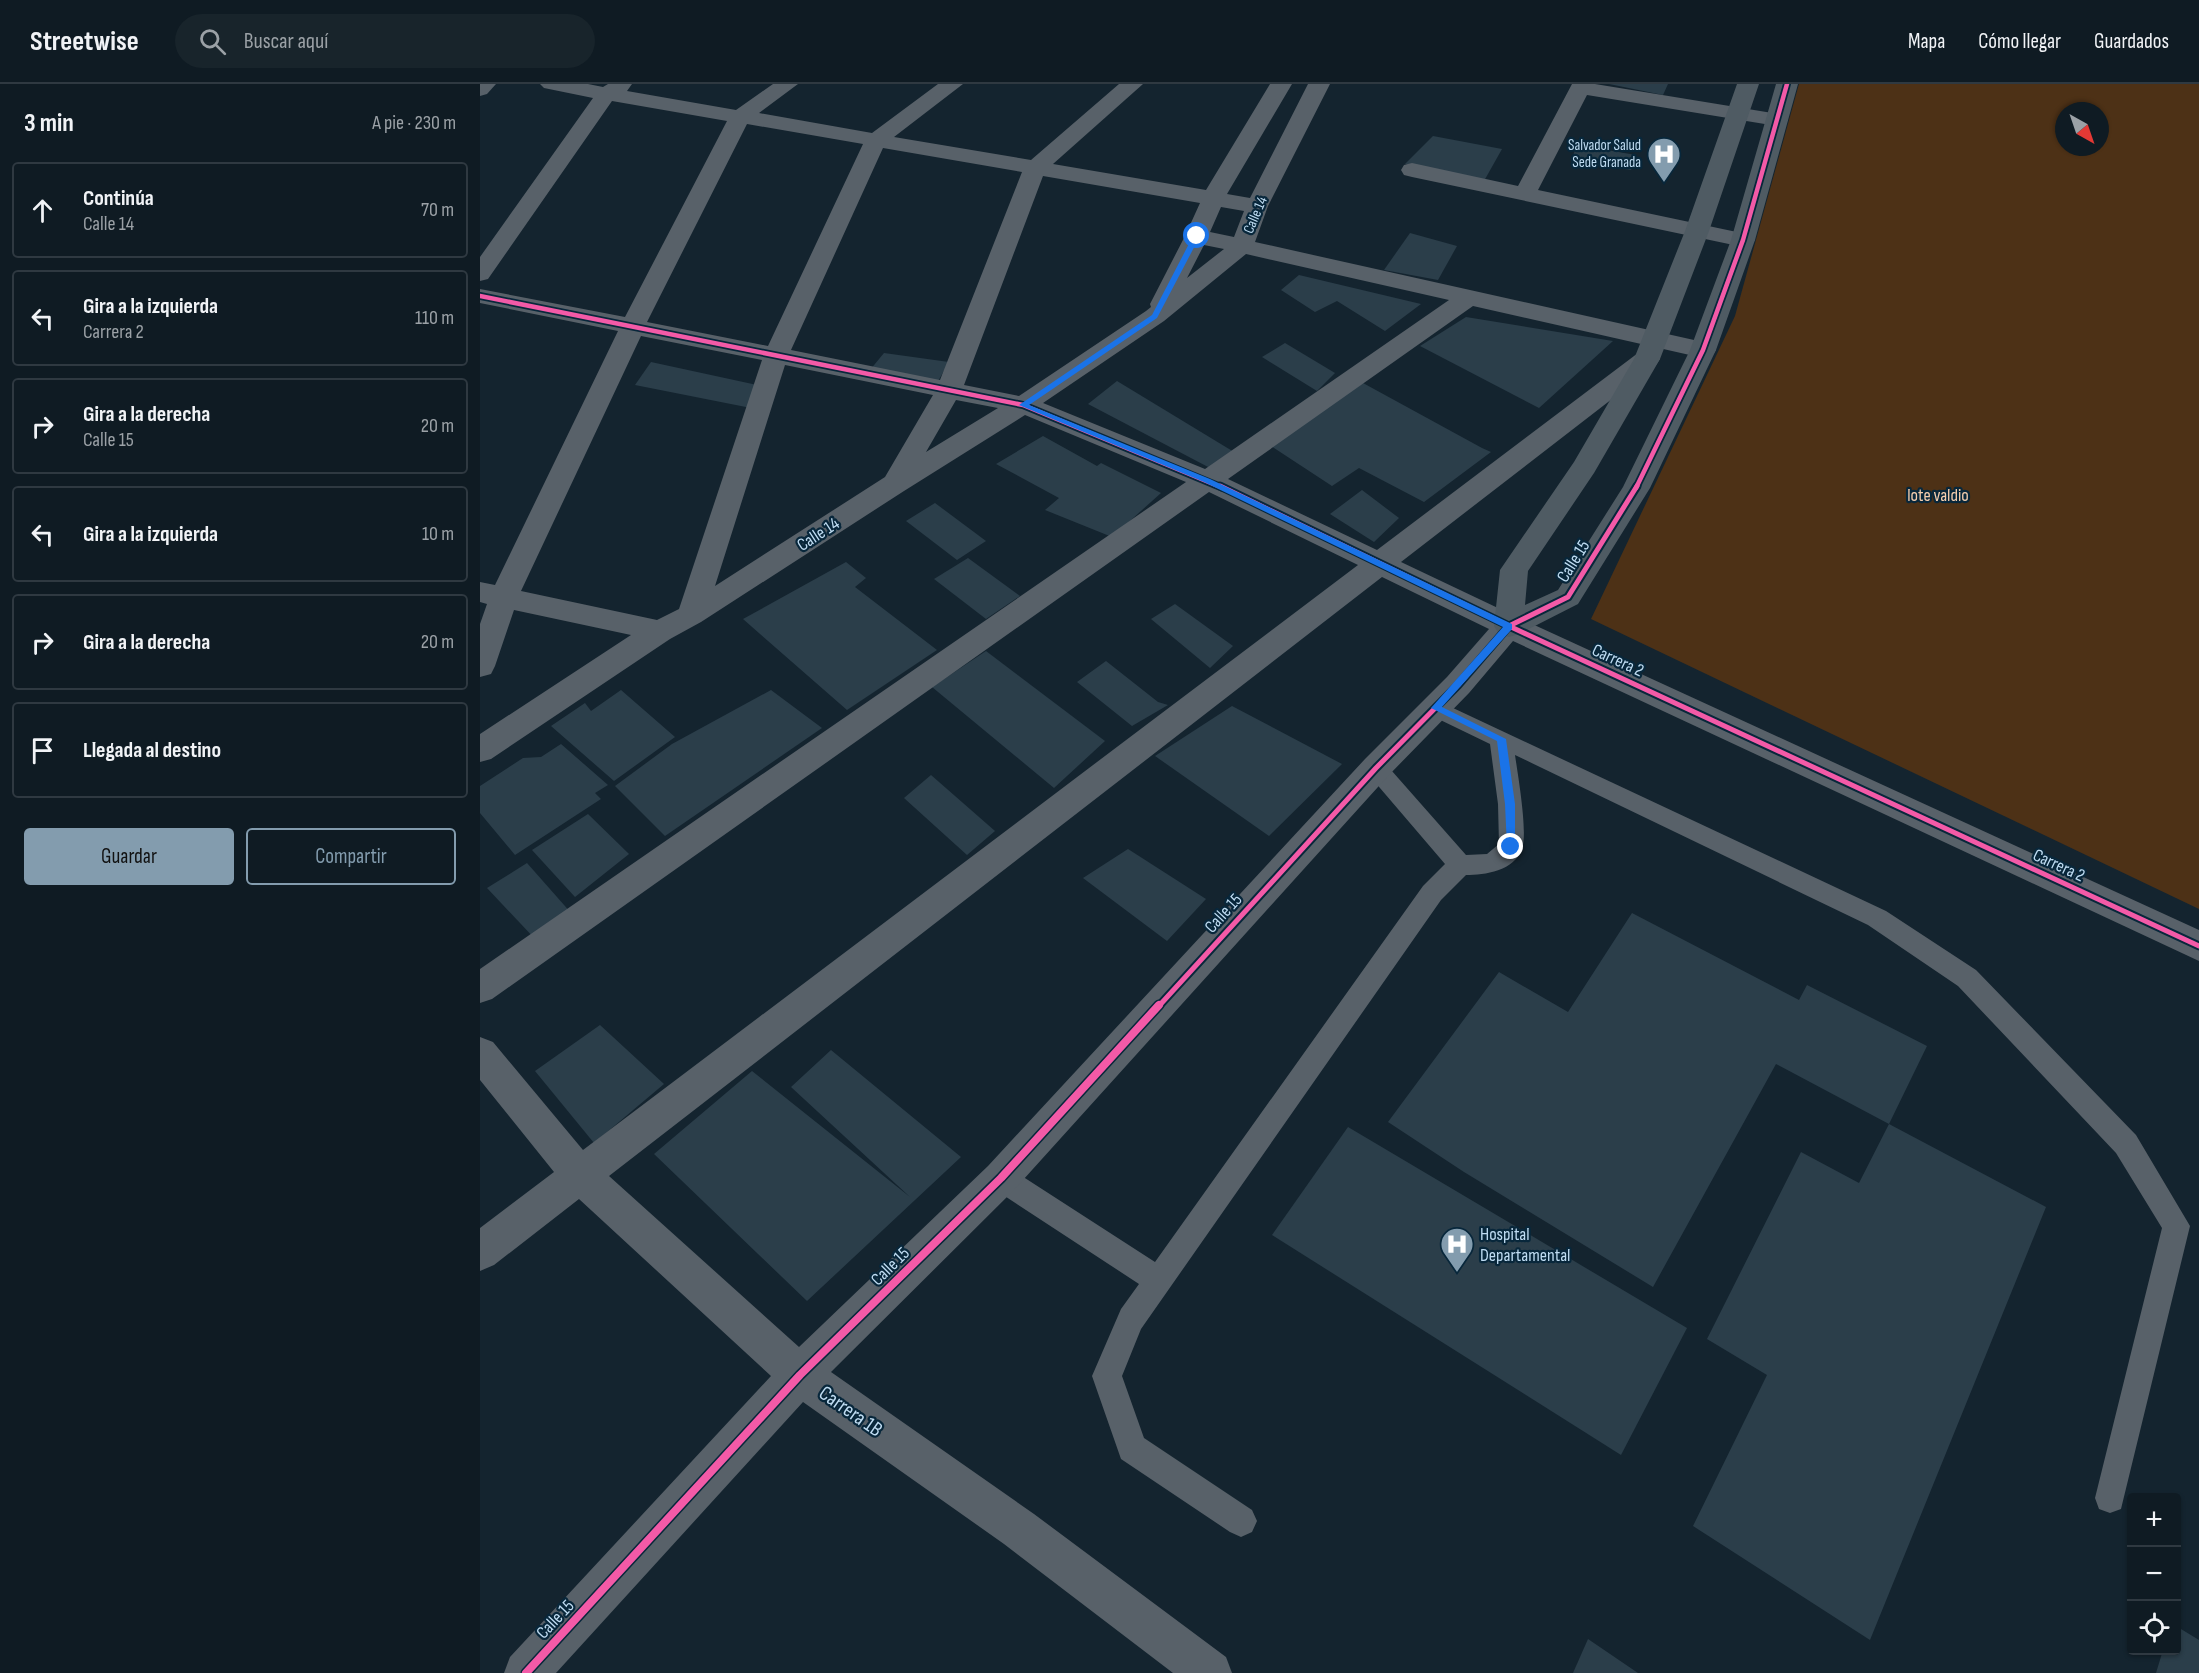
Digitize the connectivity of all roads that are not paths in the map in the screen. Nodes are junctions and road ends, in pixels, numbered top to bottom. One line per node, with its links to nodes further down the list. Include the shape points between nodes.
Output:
1 (485, 84): 11 (street)
2 (551, 84): 10 (street)
3 (787, 84): 13 (street)
4 (952, 84): 15 (street)
5 (1132, 84): 16 (street)
6 (1281, 84): 19 (street, Calle 14)
7 (1319, 84): 20 (street, Calle 14)
8 (1748, 84): 12 (street)
9 (1786, 84): 14 (street, Calle 15)
10 (615, 89): 13 (street); 25 (street)
11 (480, 90)
12 (1738, 114): 14 (street); 18 (street, via 1580,88); 21 (street)
13 (741, 117): 15 (street); 29 (street)
14 (1776, 120): 23 (street, Calle 15)
15 (876, 140): 16 (street); 32 (street)
16 (1035, 168): 19 (street); 33 (street)
17 (1412, 170): 18 (street)
18 (1525, 194): 21 (street)
19 (1213, 198): 20 (street); 22 (street, Calle 14)
20 (1257, 206): 24 (street, Calle 14)
21 (1696, 231): 23 (street); 30 (street)
22 (1197, 236): 24 (street); 28 (street, Calle 14)
23 (1743, 240): 31 (street, Calle 15)
24 (1242, 246): 27 (street); 28 (street, Calle 14)
25 (480, 274)
26 (480, 296): 29 (street, Carrera 2)
27 (1471, 296): 30 (street); 35 (street)
28 (1155, 316): 34 (street, Calle 14)
29 (633, 326): 32 (street, Carrera 2); 38 (street)
30 (1651, 349): 31 (street); 37 (street); 40 (street, via 1585,467 1514,570)
31 (1702, 350): 40 (street, Calle 15, via 1636,488 1568,597)
32 (776, 355): 33 (street, Carrera 2); 39 (street)
33 (949, 390): 34 (street, Carrera 2); 36 (street)
34 (1023, 405): 35 (street, Carrera 2); 36 (street, Calle 14)
35 (1207, 480): 37 (street, Carrera 2); 49 (street)
36 (894, 484): 39 (street, Calle 14)
37 (1376, 564): 40 (street, Carrera 2); 51 (street)
38 (492, 594): 41 (street); 42 (street)
39 (691, 615): 41 (street, Calle 14)
40 (1509, 626): 43 (street, Calle 15); 48 (street, Carrera 2)
41 (660, 631): 45 (street, Calle 14)
42 (480, 666)
43 (1436, 708): 44 (lane); 46 (street, Calle 15)
44 (1502, 739): 47 (lane, via 1511,847 1502,858 1485,865); 56 (lane, via 1877,918 1967,978 2126,1144 2176,1226)
45 (480, 750)
46 (1376, 768): 47 (lane); 52 (street, Calle 15)
47 (1460, 865): 54 (lane, via 1432,893)
48 (2199, 946)
49 (480, 988)
50 (480, 1053): 51 (street, Carrera 1B)
51 (580, 1175): 53 (street); 55 (street, Carrera 1B)
52 (1001, 1178): 54 (lane); 55 (street, Calle 15)
53 (480, 1252)
54 (1159, 1281): 57 (lane, via 1131,1319 1107,1376 1132,1448)
55 (800, 1375): 58 (street, Calle 15); 59 (street, Carrera 1B, via 1019,1528)
56 (2110, 1498)
57 (1241, 1521)
58 (526, 1673)
59 (1210, 1673)

